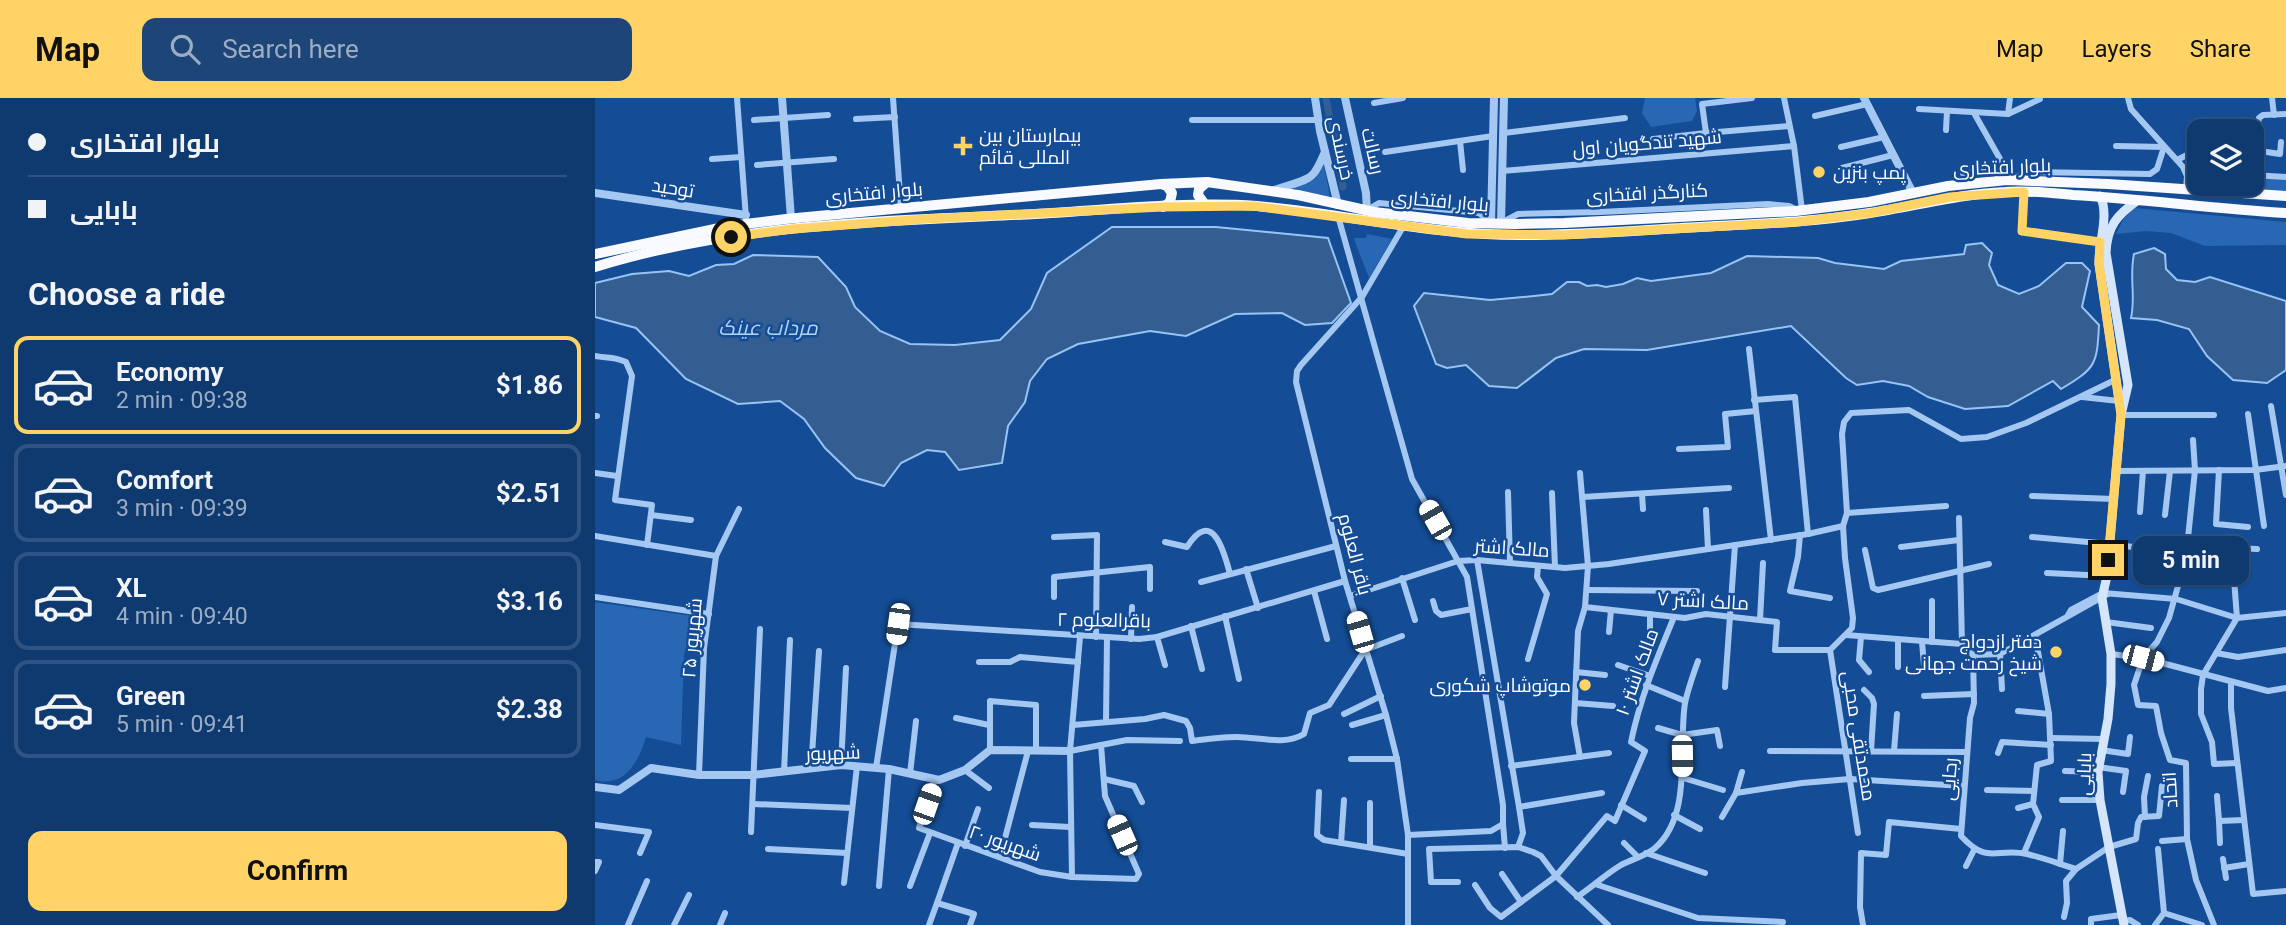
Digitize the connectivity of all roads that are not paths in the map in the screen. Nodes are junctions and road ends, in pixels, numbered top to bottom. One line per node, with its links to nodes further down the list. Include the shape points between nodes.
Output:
1 (737, 98): 52 (street)
2 (782, 98): 26 (street)
3 (893, 98): 27 (street)
4 (1315, 98): 33 (street, خرسندی)
5 (1345, 98): 82 (street, رسالت)
6 (1403, 98): 17 (street)
7 (1494, 98): 38 (street)
8 (1504, 98): 36 (street)
9 (1752, 98): 15 (street)
10 (1784, 98): 34 (street)
11 (2010, 98): 21 (street)
12 (2128, 98): 46 (street, via 2131,109)
13 (2272, 98): 24 (street)
14 (2040, 99): 21 (street)
15 (1702, 101): 37 (street)
16 (1865, 101): 25 (street); 39 (street)
17 (1374, 103)
18 (1919, 109): 19 (street)
19 (1947, 111): 20 (street); 35 (street)
20 (1974, 113): 21 (street); 62 (street)
21 (2008, 114)
22 (2286, 114): 24 (street)
23 (828, 115): 26 (street)
24 (2274, 115): 30 (street)
25 (1815, 116)
26 (784, 117): 31 (street); 56 (street)
27 (895, 117): 29 (street); 79 (street)
28 (1625, 118): 36 (street)
29 (856, 119)
30 (2259, 119)
31 (754, 120)
32 (1192, 120): 33 (street)
33 (1319, 120): 47 (street, خرسندی)
34 (1789, 126): 37 (street); 43 (street)
35 (1946, 130)
36 (1504, 133): 60 (street)
37 (1706, 133): 40 (street)
38 (1493, 136): 41 (street); 75 (street)
39 (1884, 137): 45 (street); 50 (street)
40 (1653, 139)
41 (1460, 141): 48 (street); 59 (street)
42 (2281, 142): 49 (street, via 2280,154)
43 (1794, 146): 60 (street, شهید تندگویان اول); 81 (street)
44 (2116, 146): 46 (street)
45 (1841, 147)
46 (2164, 147): 55 (street); 62 (street, via 2157,169 2150,174)
47 (1325, 152): 68 (street, via 1310,177); 80 (street, خرسندی)
48 (1385, 152)
49 (2264, 152)
50 (1893, 155): 58 (street); 72 (street)
51 (2187, 155): 55 (street)
52 (741, 157): 53 (street); 87 (street)
53 (712, 159)
54 (834, 159): 56 (street)
55 (2177, 160): 67 (street, via 2187,176)
56 (787, 163): 57 (street); 86 (street)
57 (757, 165)
58 (1842, 168)
59 (1463, 170)
60 (1502, 171): 75 (street)
61 (1963, 173): 62 (street)
62 (2009, 175): 67 (highway, بلوار افتخاری); 72 (highway, بلوار افتخاری)
63 (2264, 176): 64 (street)
64 (2286, 177)
65 (1207, 182): 66 (highway, بلوار افتخاری); 68 (highway, بلوار افتخاری); 77 (highway, via 1198,195)
66 (1161, 184): 78 (highway, via 1172,193 1170,202); 79 (highway, بلوار افتخاری)
67 (2186, 190)
68 (1272, 191): 80 (highway, بلوار افتخاری)
69 (2024, 192): 73 (highway, بلوار افتخاری); 89 (highway, بلوار افتخاری, via 1950,197 1871,213 1770,223 1564,235 1467,234); 90 (street, via 2022,231)
70 (2264, 192): 74 (highway, بلوار افتخاری)
71 (595, 193): 87 (street, توحید)
72 (1913, 193): 81 (highway, بلوار افتخاری)
73 (2101, 196): 76 (highway, بلوار افتخاری); 83 (main road, بابایی)
74 (2285, 197)
75 (1497, 200): 88 (street)
76 (2139, 200): 84 (highway, بلوار افتخاری); 85 (main road)
77 (1206, 206): 78 (highway, بلوار افتخاری); 80 (highway, بلوار افتخاری)
78 (1162, 207): 92 (highway, بلوار افتخاری, via 792,229 731,237)
79 (901, 208): 86 (highway, بلوار افتخاری)
80 (1338, 210): 82 (highway, بلوار افتخاری); 89 (highway, بلوار افتخاری); 93 (street)
81 (1799, 210): 88 (highway, بلوار افتخاری)
82 (1367, 211): 88 (highway, بلوار افتخاری)
83 (2105, 211): 85 (main road); 90 (main road, بابایی)
84 (2286, 213)
85 (2119, 215): 103 (main road, بابایی, via 2109,233 2106,253 2128,385)
86 (791, 218): 87 (highway, بلوار افتخاری)
87 (746, 219): 91 (highway, بلوار افتخاری)
88 (1496, 223)
89 (1403, 227): 93 (street, باقر العلوم)
90 (2100, 242): 96 (main road, بابایی, via 2099,264)
91 (595, 254)
92 (595, 267)
93 (1362, 297): 149 (street, باقر العلوم, via 1297,372); 157 (street, مالک اشتر, via 1412,479)
94 (1749, 349): 98 (street)
95 (595, 356): 116 (street, via 626,362 632,376)
96 (2117, 379): 97 (street); 99 (main road, بابایی)
97 (2077, 397): 99 (street); 130 (street, via 2027,423 1987,437 1961,439 1909,410 1851,413 1842,434)
98 (1754, 400): 101 (street); 138 (street, via 1795,397)
99 (2119, 401): 103 (main road, بابایی)
100 (2271, 405): 107 (street)
101 (1756, 411): 106 (street, via 1725,414 1728,447); 143 (street)
102 (2248, 414): 110 (street)
103 (2121, 415): 104 (street); 111 (main road, بابایی)
104 (2214, 415)
105 (2193, 440): 108 (street)
106 (1679, 449)
107 (2284, 466): 110 (street); 121 (street)
108 (2195, 470): 109 (street); 113 (street); 142 (street)
109 (2219, 470): 110 (street); 137 (street, via 2216,524)
110 (2255, 470): 136 (street)
111 (2116, 471): 112 (street); 124 (main road, بابایی)
112 (2143, 471): 113 (street); 129 (street)
113 (2170, 471): 132 (street)
114 (595, 473): 116 (street)
115 (1580, 473): 123 (street)
116 (617, 476): 131 (street, via 615,499 652,505)
117 (1728, 488): 120 (street)
118 (1508, 492): 158 (street)
119 (1552, 493): 163 (street)
120 (1641, 494): 123 (street); 127 (street)
121 (2286, 495)
122 (2032, 496): 124 (street)
123 (1584, 497): 162 (street)
124 (2114, 499): 146 (main road, بابایی)
125 (1946, 506): 130 (street)
126 (739, 509): 155 (street, شهریور ۲۵)
127 (1643, 509)
128 (1706, 510): 152 (street)
129 (2140, 512)
130 (1847, 513): 135 (street)
131 (651, 515): 134 (street); 147 (street)
132 (2165, 515)
133 (1959, 518): 144 (street)
134 (691, 520)
135 (1843, 526): 138 (street, مالک اشتر); 204 (street, via 1853,618)
136 (2264, 526)
137 (2248, 527)
138 (1804, 535): 143 (street, مالک اشتر); 181 (street, via 1790,590)
139 (595, 536): 147 (street)
140 (1054, 537): 166 (street, via 1097,535)
141 (2032, 537): 146 (street)
142 (2188, 538)
143 (1770, 540): 148 (street, مالک اشتر)
144 (1959, 540): 150 (street); 165 (street)
145 (1165, 542): 168 (street, via 1187,547 1197,533 1214,534)
146 (2110, 544): 154 (street); 169 (main road, بابایی)
147 (647, 545): 155 (street)
148 (1735, 545): 152 (street, مالک اشتر); 195 (street)
149 (1336, 546): 164 (street); 171 (street, باقر العلوم)
150 (1901, 547)
151 (2257, 548): 154 (street)
152 (1708, 549): 162 (street, مالک اشتر)
153 (1865, 550): 165 (street, via 1873,588 1878,590)
154 (2187, 554): 182 (street, اتحاد); 196 (street, via 2217,575 2234,579)
155 (716, 556): 191 (street, شهریور ۲۵)
156 (1477, 560): 157 (street, مالک اشتر); 158 (street, مالک اشتر); 268 (street)
157 (1458, 561): 170 (street); 188 (street, via 1467,577)
158 (1510, 563): 161 (street, مالک اشتر)
159 (1763, 563): 198 (street)
160 (1989, 564): 165 (street)
161 (1538, 566): 163 (street, مالک اشتر); 229 (street, via 1537,576 1547,594)
162 (1588, 566): 163 (street, مالک اشتر); 174 (street)
163 (1555, 567)
164 (1246, 569): 168 (street); 187 (street)
165 (1961, 570): 218 (street)
166 (1097, 571): 173 (street, via 1150,567); 180 (street, via 1054,577); 208 (street)
167 (2047, 573): 169 (street)
168 (1230, 574): 172 (street)
169 (2107, 576): 177 (main road, بابایی)
170 (1402, 578): 178 (street); 197 (street)
171 (1345, 581): 175 (street, باقرالعلوم ۲); 178 (street, باقر العلوم)
172 (1201, 582)
173 (1150, 589)
174 (1587, 590): 176 (street); 186 (street)
175 (1314, 591): 187 (street, باقرالعلوم ۲); 213 (street)
176 (1697, 591)
177 (2105, 595): 182 (street); 199 (main road, بابایی); 205 (street, via 2071,610)
178 (1350, 596): 220 (street, باقر العلوم)
179 (595, 597): 191 (street)
180 (1054, 597)
181 (1830, 598)
182 (2176, 599): 196 (street); 228 (street, اتحاد, via 2157,642)
183 (1433, 601): 188 (street, via 1441,615)
184 (1932, 601): 217 (street)
185 (1132, 607): 212 (street)
186 (1585, 607): 189 (street, مالک اشتر ۷); 239 (street, via 1578,631)
187 (1258, 608): 193 (street, باقرالعلوم ۲)
188 (1472, 609): 269 (street)
189 (1611, 610): 192 (street, مالک اشتر ۷); 203 (street)
190 (2286, 613): 196 (street)
191 (709, 614): 305 (street, شهریور ۲۵)
192 (1650, 614): 194 (street, مالک اشتر ۷); 219 (street)
193 (1225, 616): 200 (street, باقرالعلوم ۲); 244 (street)
194 (1674, 617): 195 (street, مالک اشتر ۷); 243 (street, مالک اشتر ۱۰)
195 (1731, 617): 198 (street, مالک اشتر ۷); 247 (street)
196 (2237, 618): 224 (street)
197 (1415, 620)
198 (1760, 620): 221 (street, مالک اشتر ۷, via 1777,622 1775,650)
199 (2106, 622): 201 (street); 226 (main road, بابایی)
200 (1191, 626): 209 (street, باقرالعلوم ۲); 238 (street)
201 (2151, 628)
202 (760, 629): 306 (street)
203 (1609, 632)
204 (1846, 635): 210 (street); 221 (street, محمدتقی محبی)
205 (2035, 635): 225 (street); 260 (street)
206 (1402, 636): 220 (street)
207 (1080, 637): 208 (street, باقرالعلوم ۲); 232 (street); 296 (street, باقرالعلوم ۲, via 898,624)
208 (1096, 637): 211 (street, باقرالعلوم ۲)
209 (1157, 637): 212 (street, باقرالعلوم ۲); 233 (street)
210 (1861, 637): 215 (street); 240 (street, via 1859,660)
211 (1107, 638): 212 (street, باقرالعلوم ۲); 264 (street)
212 (1131, 639)
213 (1327, 639)
214 (790, 640): 302 (street)
215 (1898, 640): 216 (street); 236 (street)
216 (1922, 642): 217 (street); 235 (street)
217 (1932, 642): 218 (street)
218 (1962, 644): 227 (street)
219 (1646, 647)
220 (1366, 650): 252 (street, باقر العلوم); 264 (street, via 1329,705 1310,713 1304,734 1297,738 1192,741 1186,721 1164,715)
221 (1830, 650): 283 (street, محمدتقی محبی)
222 (2286, 650): 224 (street, via 2238,657)
223 (818, 651): 297 (street)
224 (2216, 653): 242 (street)
225 (2000, 654): 227 (street); 249 (street)
226 (2111, 654): 228 (street); 273 (main road, بابایی)
227 (1973, 655): 251 (street, رجایی)
228 (2143, 658): 242 (street); 353 (street, اتحاد, via 2134,685 2138,705 2156,706 2170,760 2186,763)
229 (1528, 659)
230 (1698, 661): 254 (street)
231 (979, 662): 232 (street, via 1010,663 1020,657)
232 (1078, 662): 266 (street)
233 (1165, 665)
234 (1618, 665): 243 (street)
235 (1924, 665)
236 (1898, 667)
237 (846, 668): 293 (street)
238 (1202, 669)
239 (1576, 672): 241 (street); 255 (street)
240 (1869, 672)
241 (1605, 675)
242 (2203, 675): 245 (street); 292 (street, via 2201,714 2212,742 2214,764)
243 (1650, 676): 246 (street, مالک اشتر ۱۰)
244 (1239, 679)
245 (2231, 682): 248 (street, via 2268,691); 292 (street)
246 (1646, 685): 254 (street); 331 (street, مالک اشتر ۱۰, via 1631,742 1645,751)
247 (1725, 687)
248 (2286, 688)
249 (2002, 689)
250 (1864, 690): 284 (street, via 1874,705)
251 (1974, 694): 253 (street); 286 (street, رجایی)
252 (1381, 696): 258 (street); 261 (street, باقر العلوم)
253 (1924, 696)
254 (1685, 701): 271 (street)
255 (1575, 703): 256 (street); 289 (street)
256 (1612, 706)
257 (2018, 711): 260 (street)
258 (1344, 714)
259 (1897, 714): 285 (street)
260 (2049, 714): 275 (street)
261 (1386, 715): 267 (street); 291 (street, باقر العلوم)
262 (956, 718): 265 (street)
263 (916, 722): 304 (street)
264 (1106, 722): 266 (street)
265 (989, 725): 278 (street); 280 (street, via 990,701 1036,705)
266 (1073, 725): 281 (street)
267 (1352, 725)
268 (1505, 726): 269 (street); 295 (street)
269 (1490, 727): 344 (street, via 1502,795)
270 (1658, 728): 271 (street)
271 (1682, 735): 277 (street, via 1717,730); 308 (street)
272 (2130, 737): 279 (street, via 2129,754)
273 (2103, 739): 275 (street); 279 (main road, بابایی)
274 (1180, 741): 276 (street, via 1127,740)
275 (2051, 741): 288 (street, via 2002,742); 318 (street, via 2051,761 2037,765)
276 (1101, 745): 281 (street); 310 (street)
277 (1720, 746)
278 (990, 750): 280 (street); 300 (street, شهریور)
279 (2101, 750): 299 (main road, بابایی)
280 (1032, 751): 281 (street); 371 (street)
281 (1070, 751): 345 (street)
282 (1770, 751): 283 (street)
283 (1845, 751): 284 (street); 311 (street, محمدتقی محبی)
284 (1871, 751): 285 (street)
285 (1894, 751): 286 (street)
286 (1966, 752): 312 (street, رجایی)
287 (1609, 753): 289 (street)
288 (1998, 753)
289 (1580, 757): 295 (street)
290 (1351, 759): 291 (street)
291 (1397, 759): 352 (street, باقر العلوم)
292 (2237, 763): 340 (street)
293 (841, 765): 294 (street, شهریور); 297 (street, شهریور)
294 (857, 766): 296 (street, شهریور); 333 (street)
295 (1511, 766): 332 (street)
296 (876, 768): 298 (street, شهریور)
297 (811, 769): 302 (street, شهریور)
298 (889, 769): 304 (street, شهریور); 391 (street)
299 (2098, 769): 301 (street); 320 (street, via 2126,771); 326 (main road, بابایی)
300 (965, 770): 309 (street, شهریور); 315 (street)
301 (2065, 771)
302 (784, 772): 306 (street, شهریور)
303 (1742, 772): 322 (street)
304 (910, 774): 309 (street, شهریور)
305 (699, 775): 306 (street, شهریور); 314 (street, شهریور, via 651,768 619,790)
306 (752, 775): 329 (street)
307 (2148, 776): 338 (street)
308 (1683, 778): 316 (street); 336 (street)
309 (935, 779): 350 (street, via 919,828)
310 (1104, 779): 327 (street, via 1134,786); 384 (street, شهریور ۲۰, via 1105,796 1139,874 1136,879)
311 (1850, 779): 312 (street); 322 (street); 351 (street, محمدتقی محبی)
312 (1963, 786): 347 (street, رجایی)
313 (2162, 786): 338 (street, via 2159,816)
314 (595, 787)
315 (989, 788)
316 (1723, 790)
317 (1987, 790): 318 (street)
318 (2034, 790): 330 (street)
319 (1319, 792): 356 (street, via 1317,835)
320 (2123, 792)
321 (1602, 793): 332 (street)
322 (1736, 793): 337 (street)
323 (2217, 796): 341 (street)
324 (1344, 800): 356 (street)
325 (2062, 800): 326 (street)
326 (2100, 800): 362 (main road, بابایی)
327 (1142, 802)
328 (1370, 803): 360 (street)
329 (753, 804): 333 (street); 349 (street)
330 (2033, 804): 334 (street); 369 (street, via 2039,817)
331 (1622, 805): 339 (street); 383 (street, مالک اشتر ۱۰, via 1615,821 1607,816)
332 (1519, 807): 361 (street, via 1523,833)
333 (852, 808): 367 (street)
334 (2018, 808)
335 (978, 809): 359 (street)
336 (1674, 815): 346 (street); 368 (street, via 1666,836)
337 (1722, 817)
338 (2145, 817): 362 (street, via 2138,823 2136,839)
339 (1644, 820)
340 (2244, 820): 341 (street); 376 (street)
341 (2218, 821): 358 (street)
342 (595, 825): 366 (street, via 649,832)
343 (1032, 825): 345 (street)
344 (1502, 826): 352 (street, via 1491,831); 355 (street)
345 (1070, 827): 384 (street)
346 (1700, 829)
347 (1961, 829): 365 (street, رجایی, via 1961,836); 410 (street, محمدتقی محبی, via 1889,822 1887,855 1861,853)
348 (2063, 831): 375 (street)
349 (751, 832)
350 (930, 833): 359 (street, شهریور ۲۰); 392 (street)
351 (1858, 833)
352 (1408, 835): 370 (street, باقر العلوم)
353 (2187, 839): 354 (street); 415 (street, اتحاد, via 2196,880)
354 (2162, 841)
355 (1504, 842): 361 (street); 387 (street, via 1429,849 1431,882)
356 (1341, 843): 360 (street)
357 (1624, 843): 372 (street)
358 (2220, 843)
359 (961, 845): 371 (street, شهریور ۲۰); 397 (street)
360 (1370, 846): 370 (street)
361 (1518, 847): 383 (street, via 1541,856)
362 (2109, 847): 379 (street); 401 (main road, بابایی)
363 (768, 849): 367 (street)
364 (2158, 849): 399 (street)
365 (1974, 850): 369 (street); 377 (street)
366 (640, 853)
367 (847, 853): 388 (street)
368 (1646, 853): 372 (street); 381 (street)
369 (2024, 853): 375 (street)
370 (1408, 854): 408 (street, باقر العلوم)
371 (1000, 857): 384 (street, شهریور ۲۰, via 1040,872)
372 (1637, 857): 389 (street)
373 (2223, 859): 378 (street)
374 (595, 862): 380 (street, via 599,862)
375 (2060, 864): 379 (street)
376 (2249, 864): 378 (street); 393 (street, via 2253,894)
377 (1966, 866)
378 (2224, 868): 385 (street)
379 (2076, 869): 400 (street, via 2066,881)
380 (595, 871)
381 (1705, 873)
382 (1502, 874): 396 (street)
383 (1556, 876): 395 (street); 396 (street, مالک اشتر ۱۰)
384 (1072, 877)
385 (2226, 878)
386 (647, 881): 403 (street)
387 (1458, 882)
388 (844, 883)
389 (1595, 884): 395 (street); 402 (street, via 1698,918)
390 (1475, 885): 396 (street, مالک اشتر ۱۰, via 1501,917)
391 (879, 886)
392 (910, 886)
393 (2286, 891)
394 (689, 895): 404 (street)
395 (1577, 897): 409 (street)
396 (1521, 902)
397 (937, 903): 406 (street); 407 (street, via 974,914)
398 (725, 912): 405 (street)
399 (2164, 913): 413 (street); 414 (street)
400 (2064, 917)
401 (2122, 920): 411 (street, via 2091,919); 412 (street)
402 (1783, 922)
403 (628, 925)
404 (674, 925)
405 (720, 925)
406 (929, 925)
407 (969, 925)
408 (1408, 925)
409 (1608, 925)
410 (1863, 925)
411 (2091, 925)
412 (2138, 925)
413 (2155, 925)
414 (2202, 925)
415 (2214, 925)

